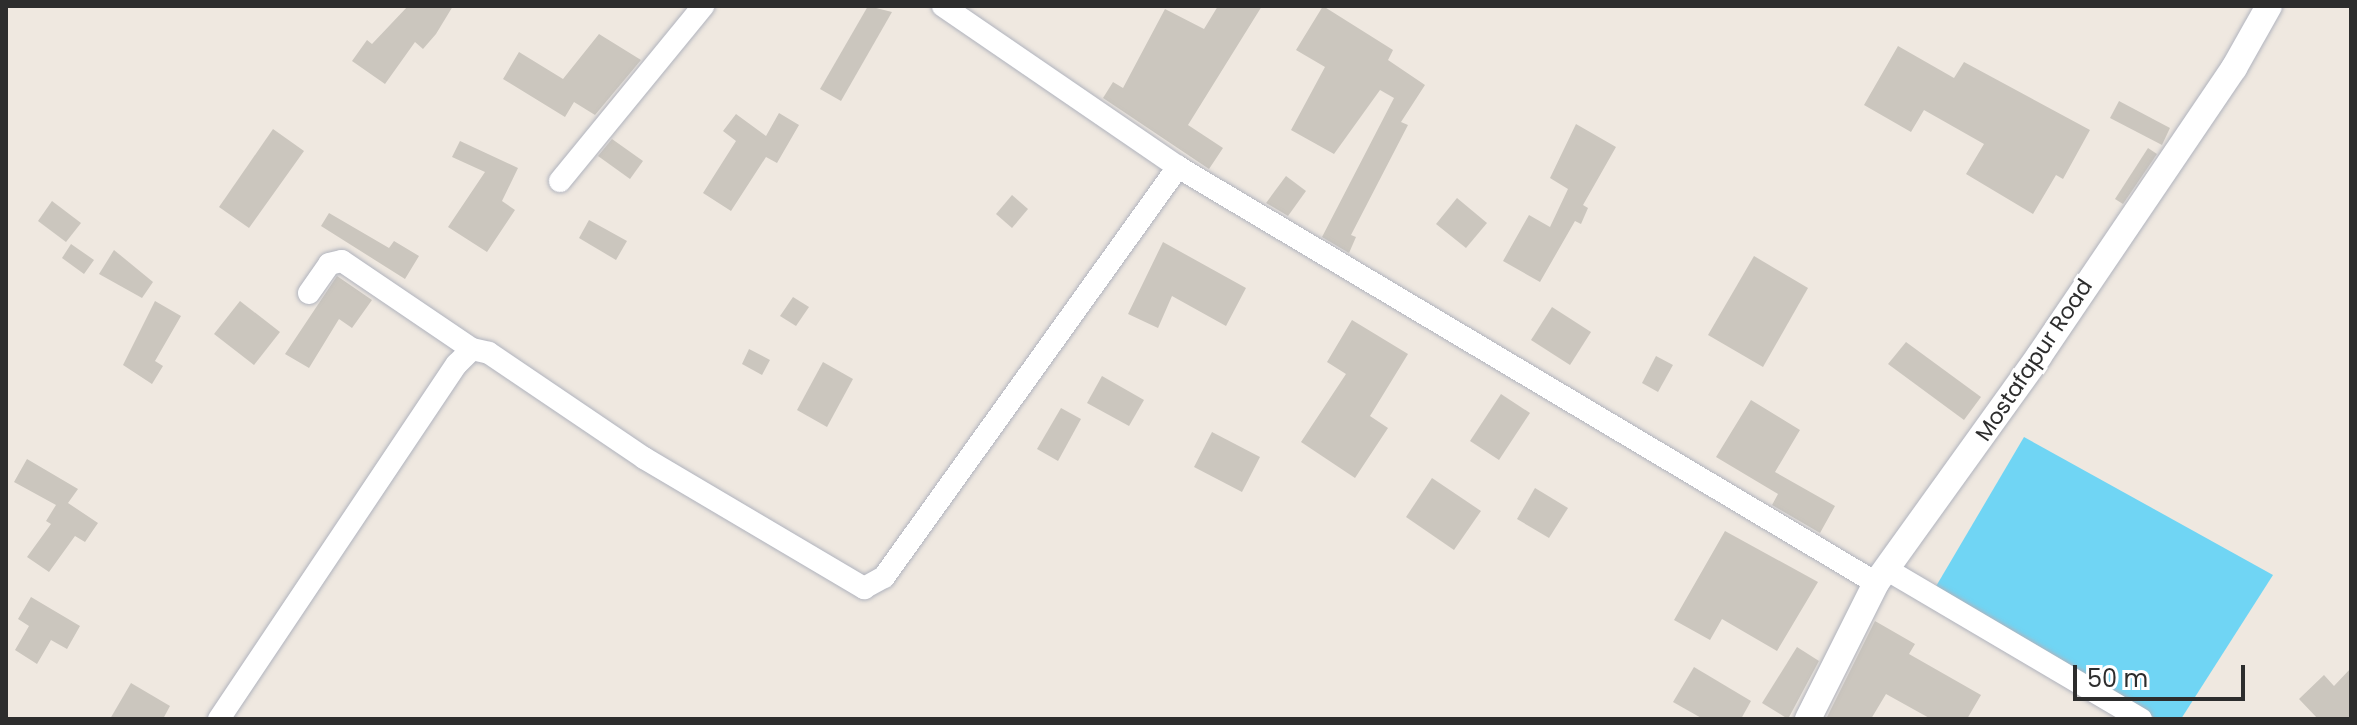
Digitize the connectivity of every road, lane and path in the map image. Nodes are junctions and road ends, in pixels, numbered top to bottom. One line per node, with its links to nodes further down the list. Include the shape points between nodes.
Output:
1 (703, 6): 5 (street)
2 (943, 6): 4 (street)
3 (2269, 6): 8 (street, Mostafapur Road, via 2234,68 2039,356)
4 (1178, 167): 7 (street, via 884,577 864,588 644,458 489,353); 8 (street)
5 (560, 181)
6 (309, 293): 7 (street, via 329,264 342,261)
7 (472, 349): 9 (street)
8 (1881, 576): 10 (street, Mostafapur Road); 11 (street)
9 (219, 719)
10 (1808, 719)
11 (2141, 719)

